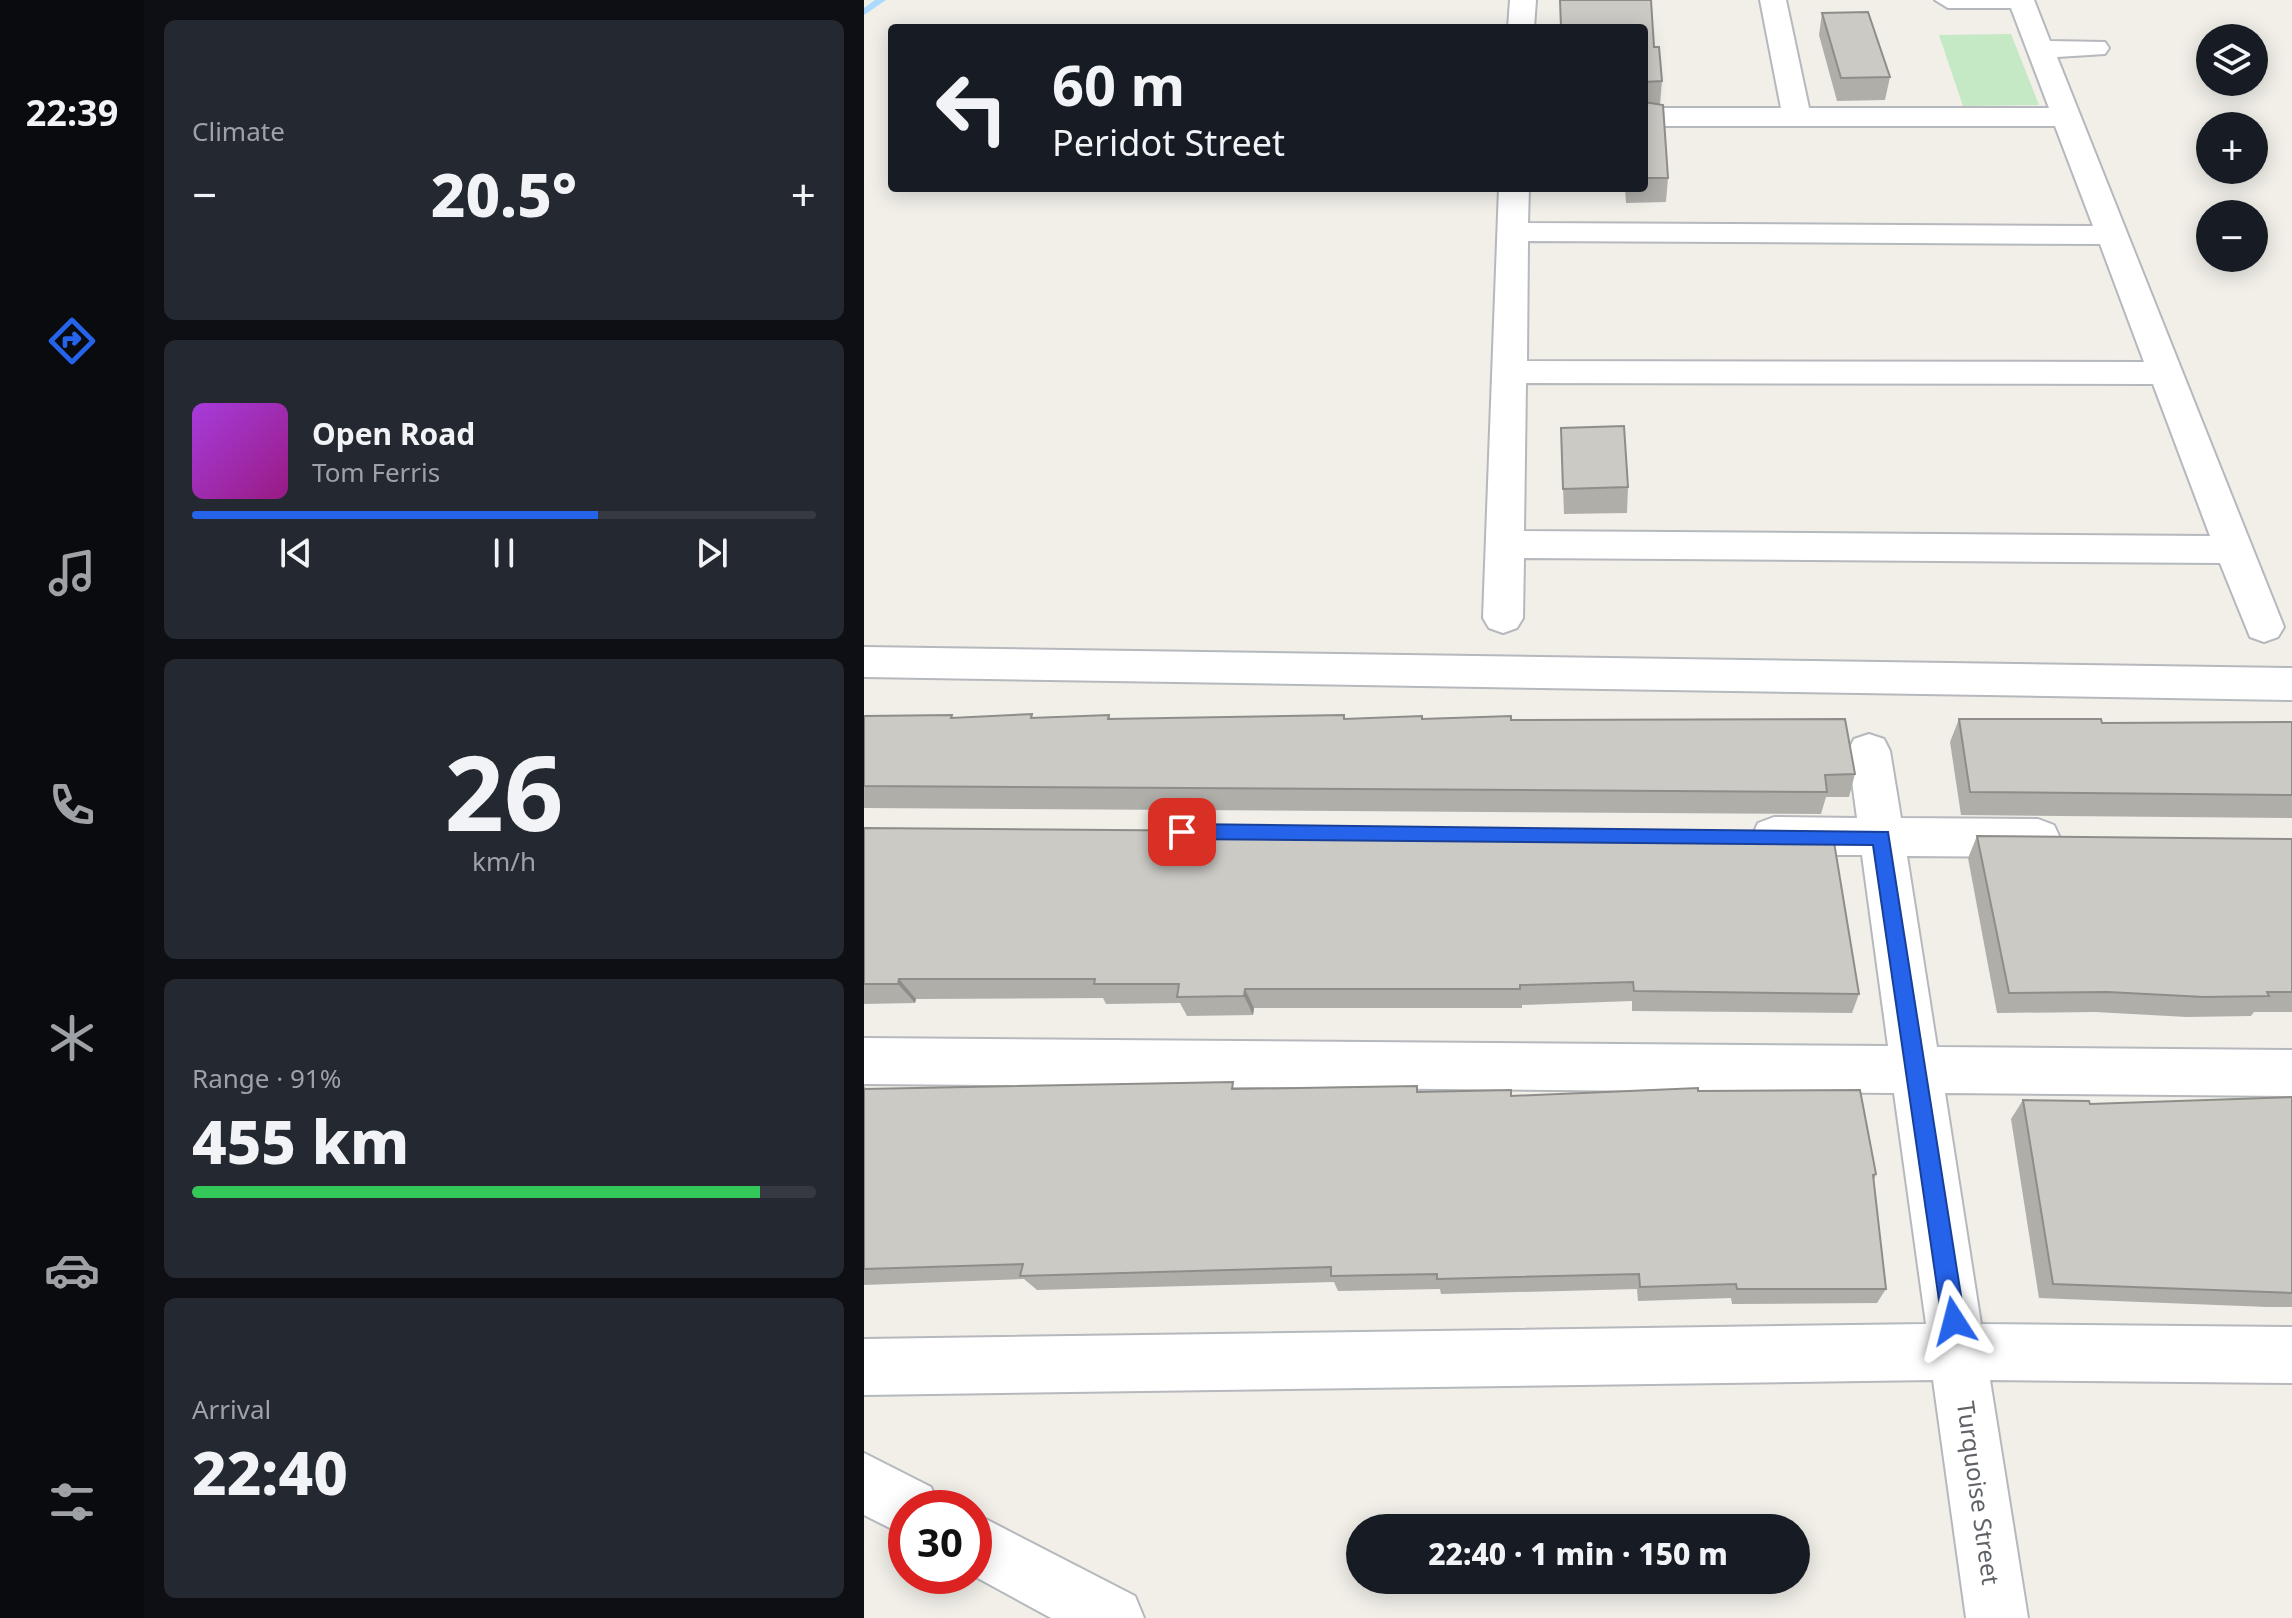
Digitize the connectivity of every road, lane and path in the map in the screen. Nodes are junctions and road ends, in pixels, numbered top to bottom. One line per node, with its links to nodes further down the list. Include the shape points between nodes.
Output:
1 (1523, 0): 5 (street)
2 (1773, 0): 9 (street)
3 (1948, 0): 4 (street)
4 (2021, 0): 7 (street)
5 (1521, 24)
6 (2096, 48): 7 (street)
7 (2039, 49): 10 (street)
8 (1648, 117): 9 (street)
9 (1797, 117): 10 (street)
10 (2066, 117): 13 (street)
11 (1514, 192): 12 (street)
12 (1513, 232): 13 (street); 14 (street)
13 (2112, 235): 15 (street)
14 (1509, 372): 15 (street); 16 (street)
15 (2166, 373): 17 (street)
16 (1504, 544): 17 (street); 18 (street)
17 (2234, 550): 19 (street)
18 (1503, 618)
19 (2264, 627)
20 (864, 662): 21 (street)
21 (2292, 684)
22 (1869, 751): 24 (street, Turquoise Street)
23 (1738, 836): 24 (street)
24 (1881, 837): 25 (street); 27 (street, Turquoise Street)
25 (2071, 838)
26 (864, 1061): 27 (street)
27 (1916, 1073): 28 (street); 29 (street, Turquoise Street)
28 (2292, 1073)
29 (1958, 1352): 30 (street); 31 (street); 36 (street, Turquoise Street)
30 (2292, 1355)
31 (864, 1367)
32 (864, 1483): 33 (street)
33 (888, 1496)
34 (992, 1553): 35 (street)
35 (1113, 1618)
36 (1997, 1618)

